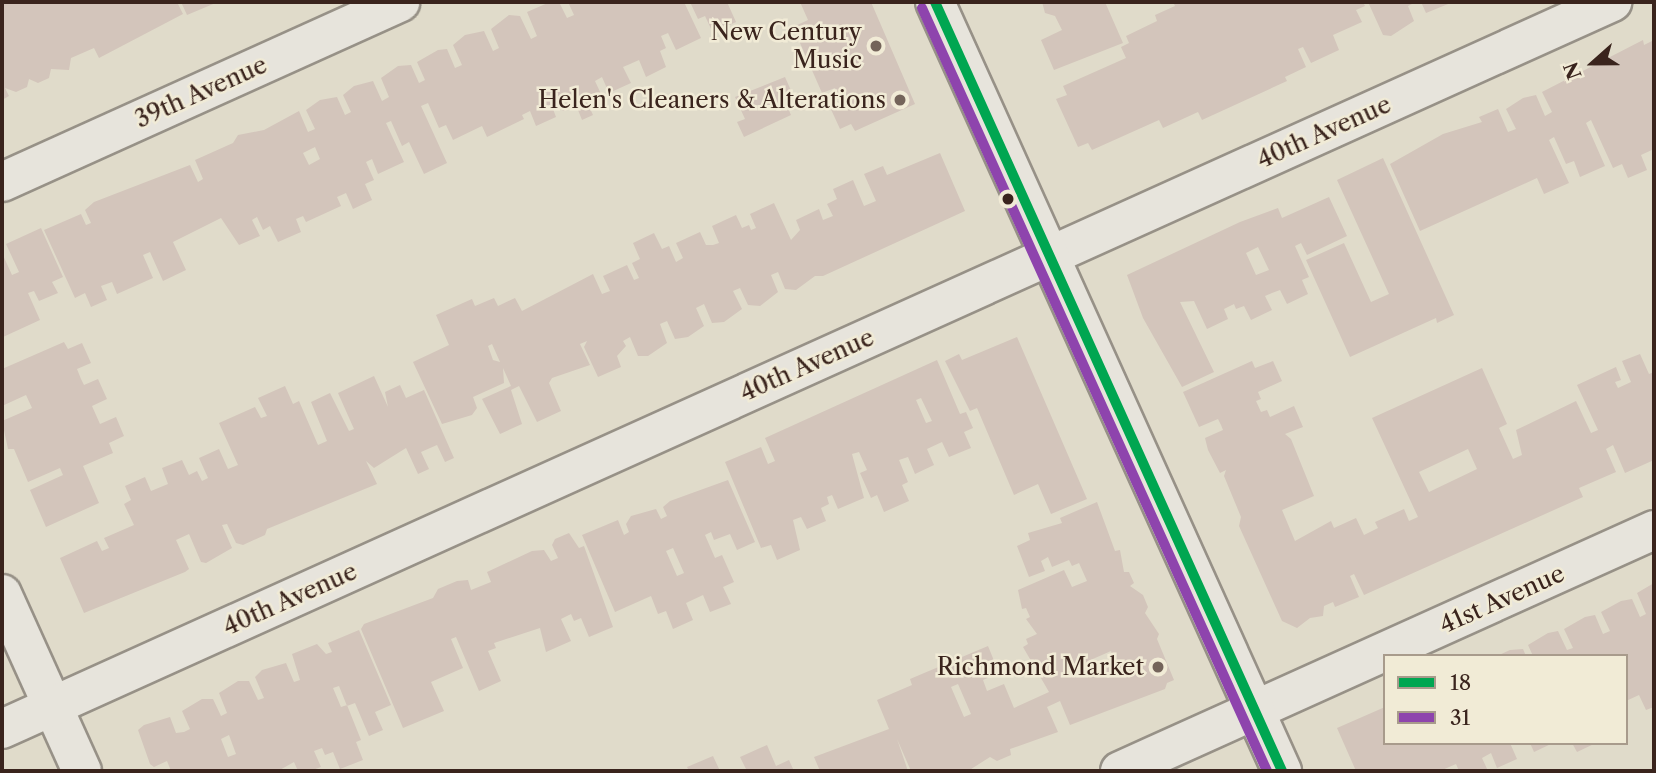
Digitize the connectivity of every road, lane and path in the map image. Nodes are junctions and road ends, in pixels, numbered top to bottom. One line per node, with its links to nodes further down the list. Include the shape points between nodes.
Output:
1 (400, 2): 4 (street, 39th Avenue)
2 (935, 2): 5 (street)
3 (1612, 2): 5 (street, 40th Avenue)
4 (2, 182)
5 (1049, 256): 8 (street, 40th Avenue); 9 (street)
6 (1654, 530): 9 (street, 41st Avenue)
7 (2, 594): 8 (street)
8 (52, 706): 10 (street, 40th Avenue); 11 (street)
9 (1255, 710): 12 (street, 41st Avenue); 13 (street)
10 (2, 729)
11 (82, 771)
12 (1120, 771)
13 (1282, 771)

